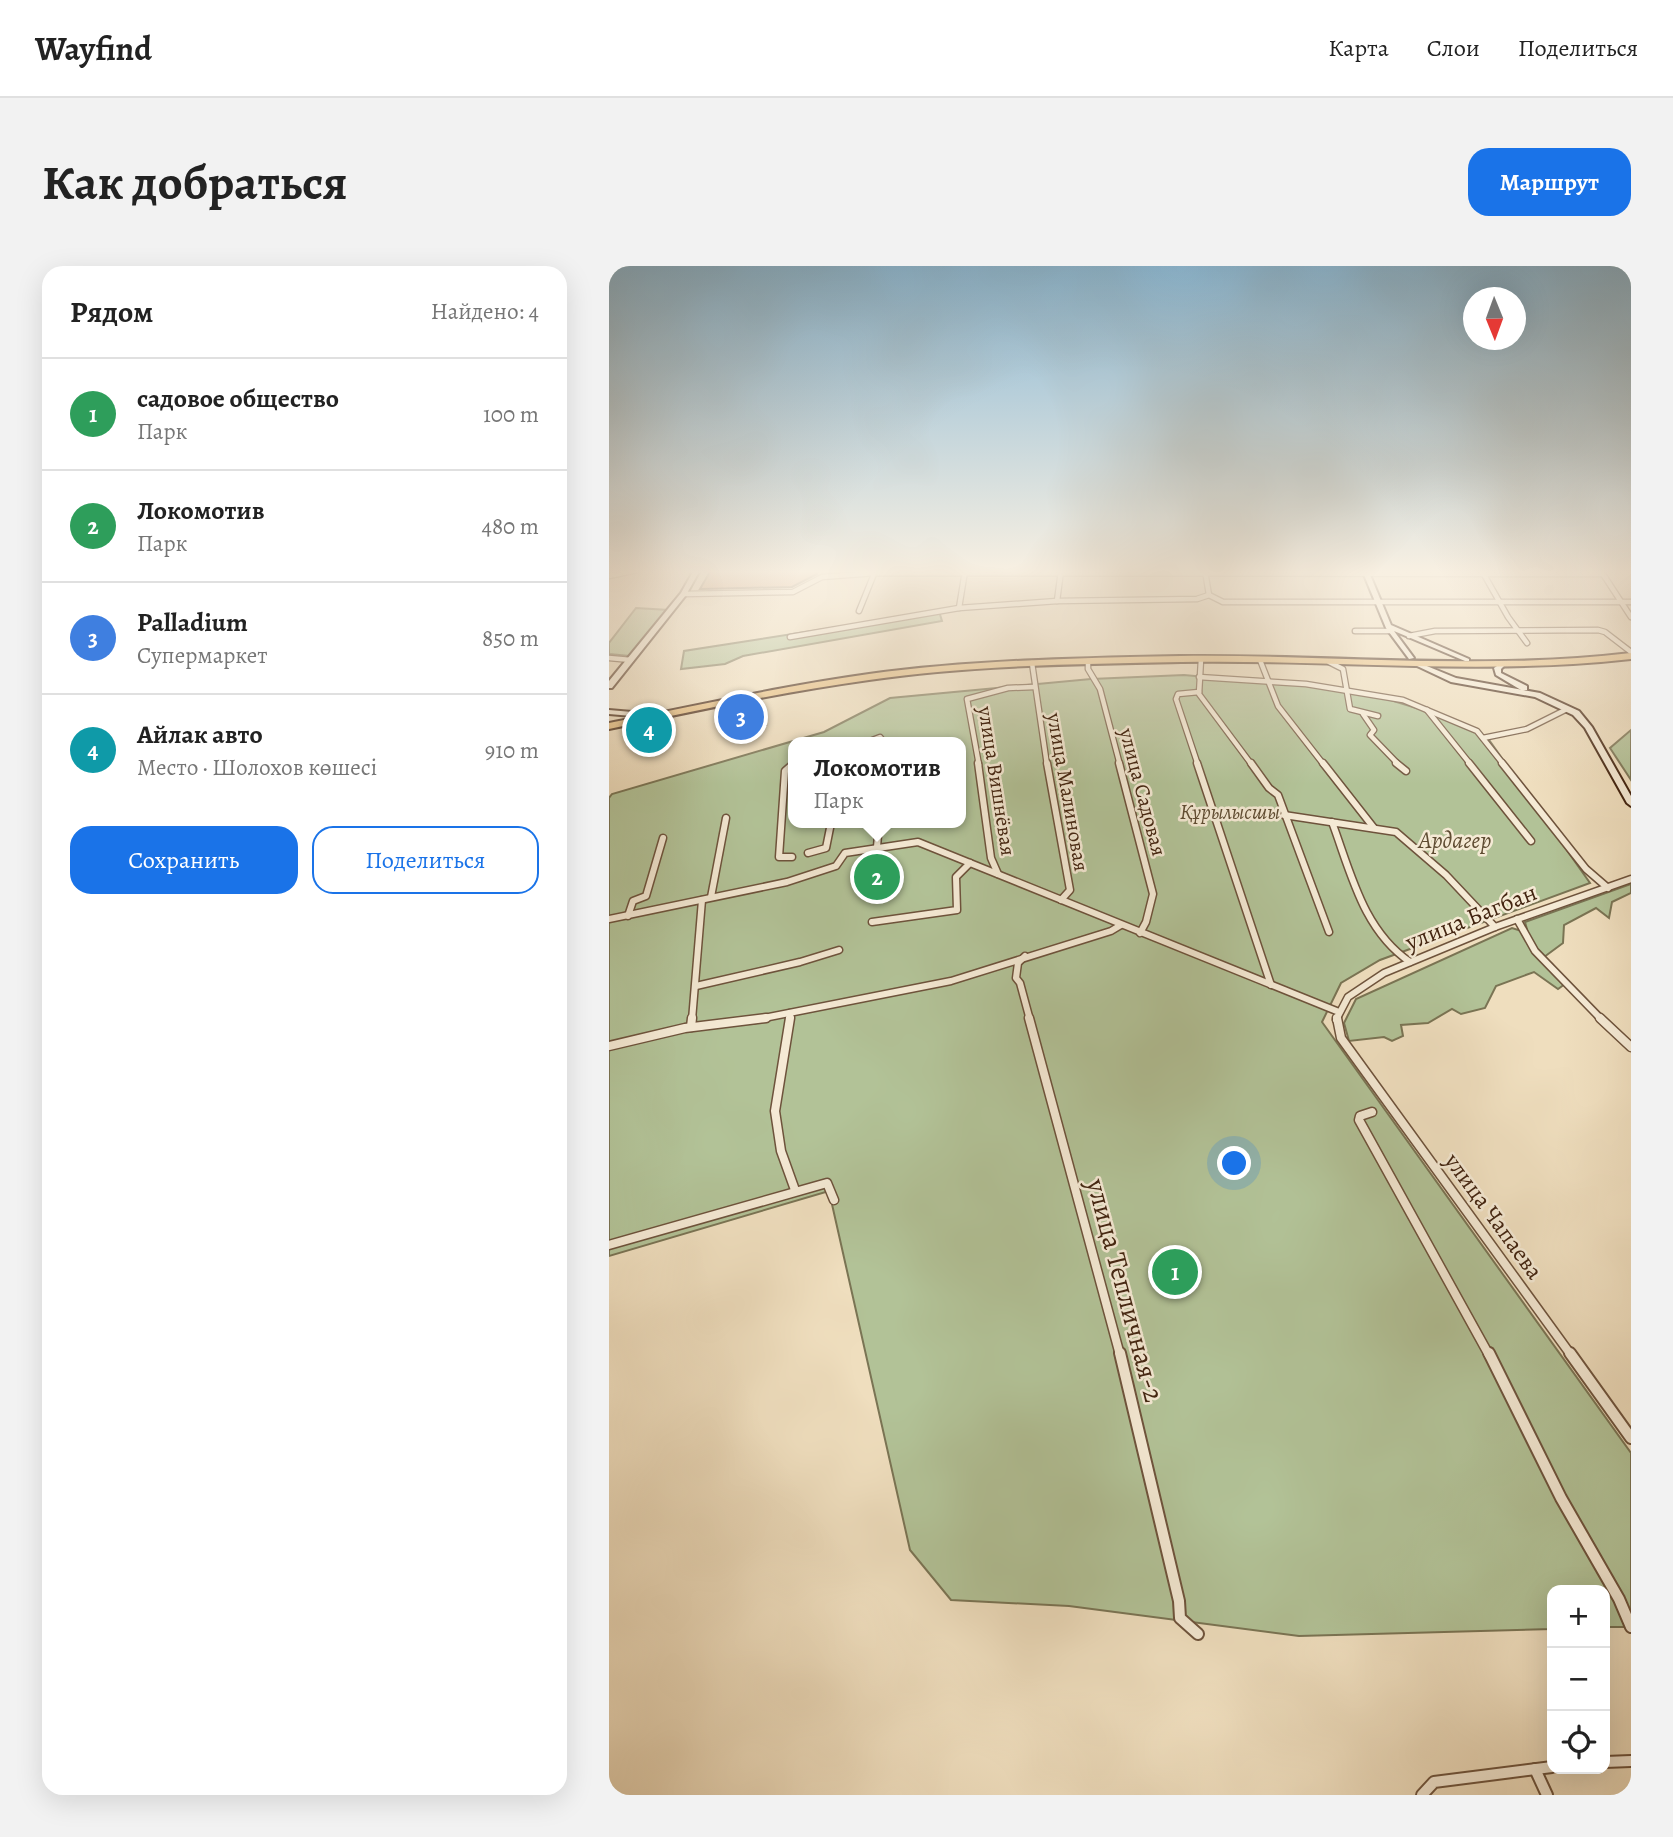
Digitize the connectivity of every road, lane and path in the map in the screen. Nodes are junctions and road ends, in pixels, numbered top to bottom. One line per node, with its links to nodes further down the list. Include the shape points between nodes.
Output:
1 (646, 641): 8 (street)
2 (1398, 641): 12 (street)
3 (1422, 641): 10 (street)
4 (1616, 641): 5 (street)
5 (1631, 654): 10 (highway); 15 (highway, via 1571,663)
6 (609, 658): 8 (street)
7 (1201, 659): 9 (highway); 11 (highway); 16 (street)
8 (631, 660): 18 (street)
9 (1260, 660): 13 (highway); 17 (street)
10 (1467, 660): 12 (highway)
11 (1088, 661): 14 (highway); 60 (street, улица Садовая, via 1100,689 1153,894)
12 (1414, 661): 13 (highway); 15 (highway); 22 (street, via 1454,680); 25 (highway, via 1177,654 961,663 863,674)
13 (1329, 662): 20 (street, via 1343,669)
14 (1032, 663): 19 (street); 30 (highway, via 870,677)
15 (1502, 665): 22 (street, via 1498,674)
16 (1199, 677): 17 (street); 21 (street)
17 (1269, 680): 20 (street); 40 (street, via 1278,706)
18 (609, 686)
19 (1034, 687): 47 (street, улица Вишнёвая, via 1008,688 967,699 991,858); 52 (street, улица Малиновая, via 1070,890)
20 (1346, 689): 24 (street); 27 (street, via 1350,709)
21 (1199, 692): 35 (street, via 1278,795); 64 (street, via 1178,694 1176,699)
22 (1537, 695): 23 (street)
23 (1567, 709): 31 (street, via 1525,731); 34 (street, via 1588,727)
24 (1426, 710): 31 (street, via 1477,731); 42 (street)
25 (656, 711): 26 (street); 29 (highway)
26 (609, 712)
27 (1363, 714): 28 (street); 33 (street, via 1374,730 1370,736)
28 (1378, 716)
29 (609, 720)
30 (609, 726)
31 (1483, 738): 49 (street, via 1586,869)
32 (788, 768): 45 (street, via 778,841 779,857)
33 (1406, 771)
34 (1631, 803)
35 (1284, 815): 37 (street); 59 (street)
36 (726, 818): 50 (street)
37 (1332, 822): 40 (street); 63 (street, via 1382,940)
38 (830, 828): 44 (street, via 826,848)
39 (879, 828): 43 (street)
40 (1374, 829): 58 (street, via 1403,837)
41 (663, 838): 53 (street, via 646,896 633,901)
42 (1531, 841)
43 (877, 847): 46 (street, via 918,842); 50 (street, via 845,853 827,870)
44 (808, 853)
45 (792, 856)
46 (970, 863): 47 (street); 56 (street, via 956,877 957,910)
47 (998, 874): 52 (street)
48 (1631, 879): 49 (street, улица Багбан)
49 (1608, 888): 55 (street, улица Багбан)
50 (711, 897): 51 (street)
51 (702, 900): 53 (street); 65 (street)
52 (1061, 900): 57 (street)
53 (628, 915): 54 (street)
54 (609, 919)
55 (1517, 919): 58 (street, улица Багбан); 70 (street, via 1542,959)
56 (872, 922)
57 (1121, 925): 60 (street); 62 (street)
58 (1495, 927): 63 (street, улица Багбан)
59 (1329, 932)
60 (1140, 933): 64 (street)
61 (839, 950): 65 (street)
62 (1025, 956): 67 (street, via 951,981); 77 (street, улица Тепличная-2, via 1018,963 1016,978 1131,1394 1180,1618)
63 (1410, 962): 66 (street, улица Багбан, via 1364,985 1348,997)
64 (1271, 985): 66 (street)
65 (696, 986): 68 (street)
66 (1339, 1012): 75 (street, улица Чапаева, via 1337,1028 1350,1051)
67 (790, 1013): 68 (street); 72 (street, via 790,1039 777,1084 775,1116 777,1140)
68 (691, 1027): 69 (street)
69 (609, 1046)
70 (1631, 1047)
71 (1372, 1112): 76 (street, via 1359,1120 1483,1342)
72 (796, 1190): 73 (street, via 827,1183); 74 (street)
73 (834, 1200)
74 (609, 1245)
75 (1631, 1438)
76 (1631, 1627)
77 (1198, 1633)
78 (1631, 1761): 79 (street)
79 (1610, 1762)
80 (1547, 1768): 81 (street)
81 (1535, 1769): 82 (street, via 1434,1782); 83 (street)
82 (1425, 1793)
83 (1547, 1795)

